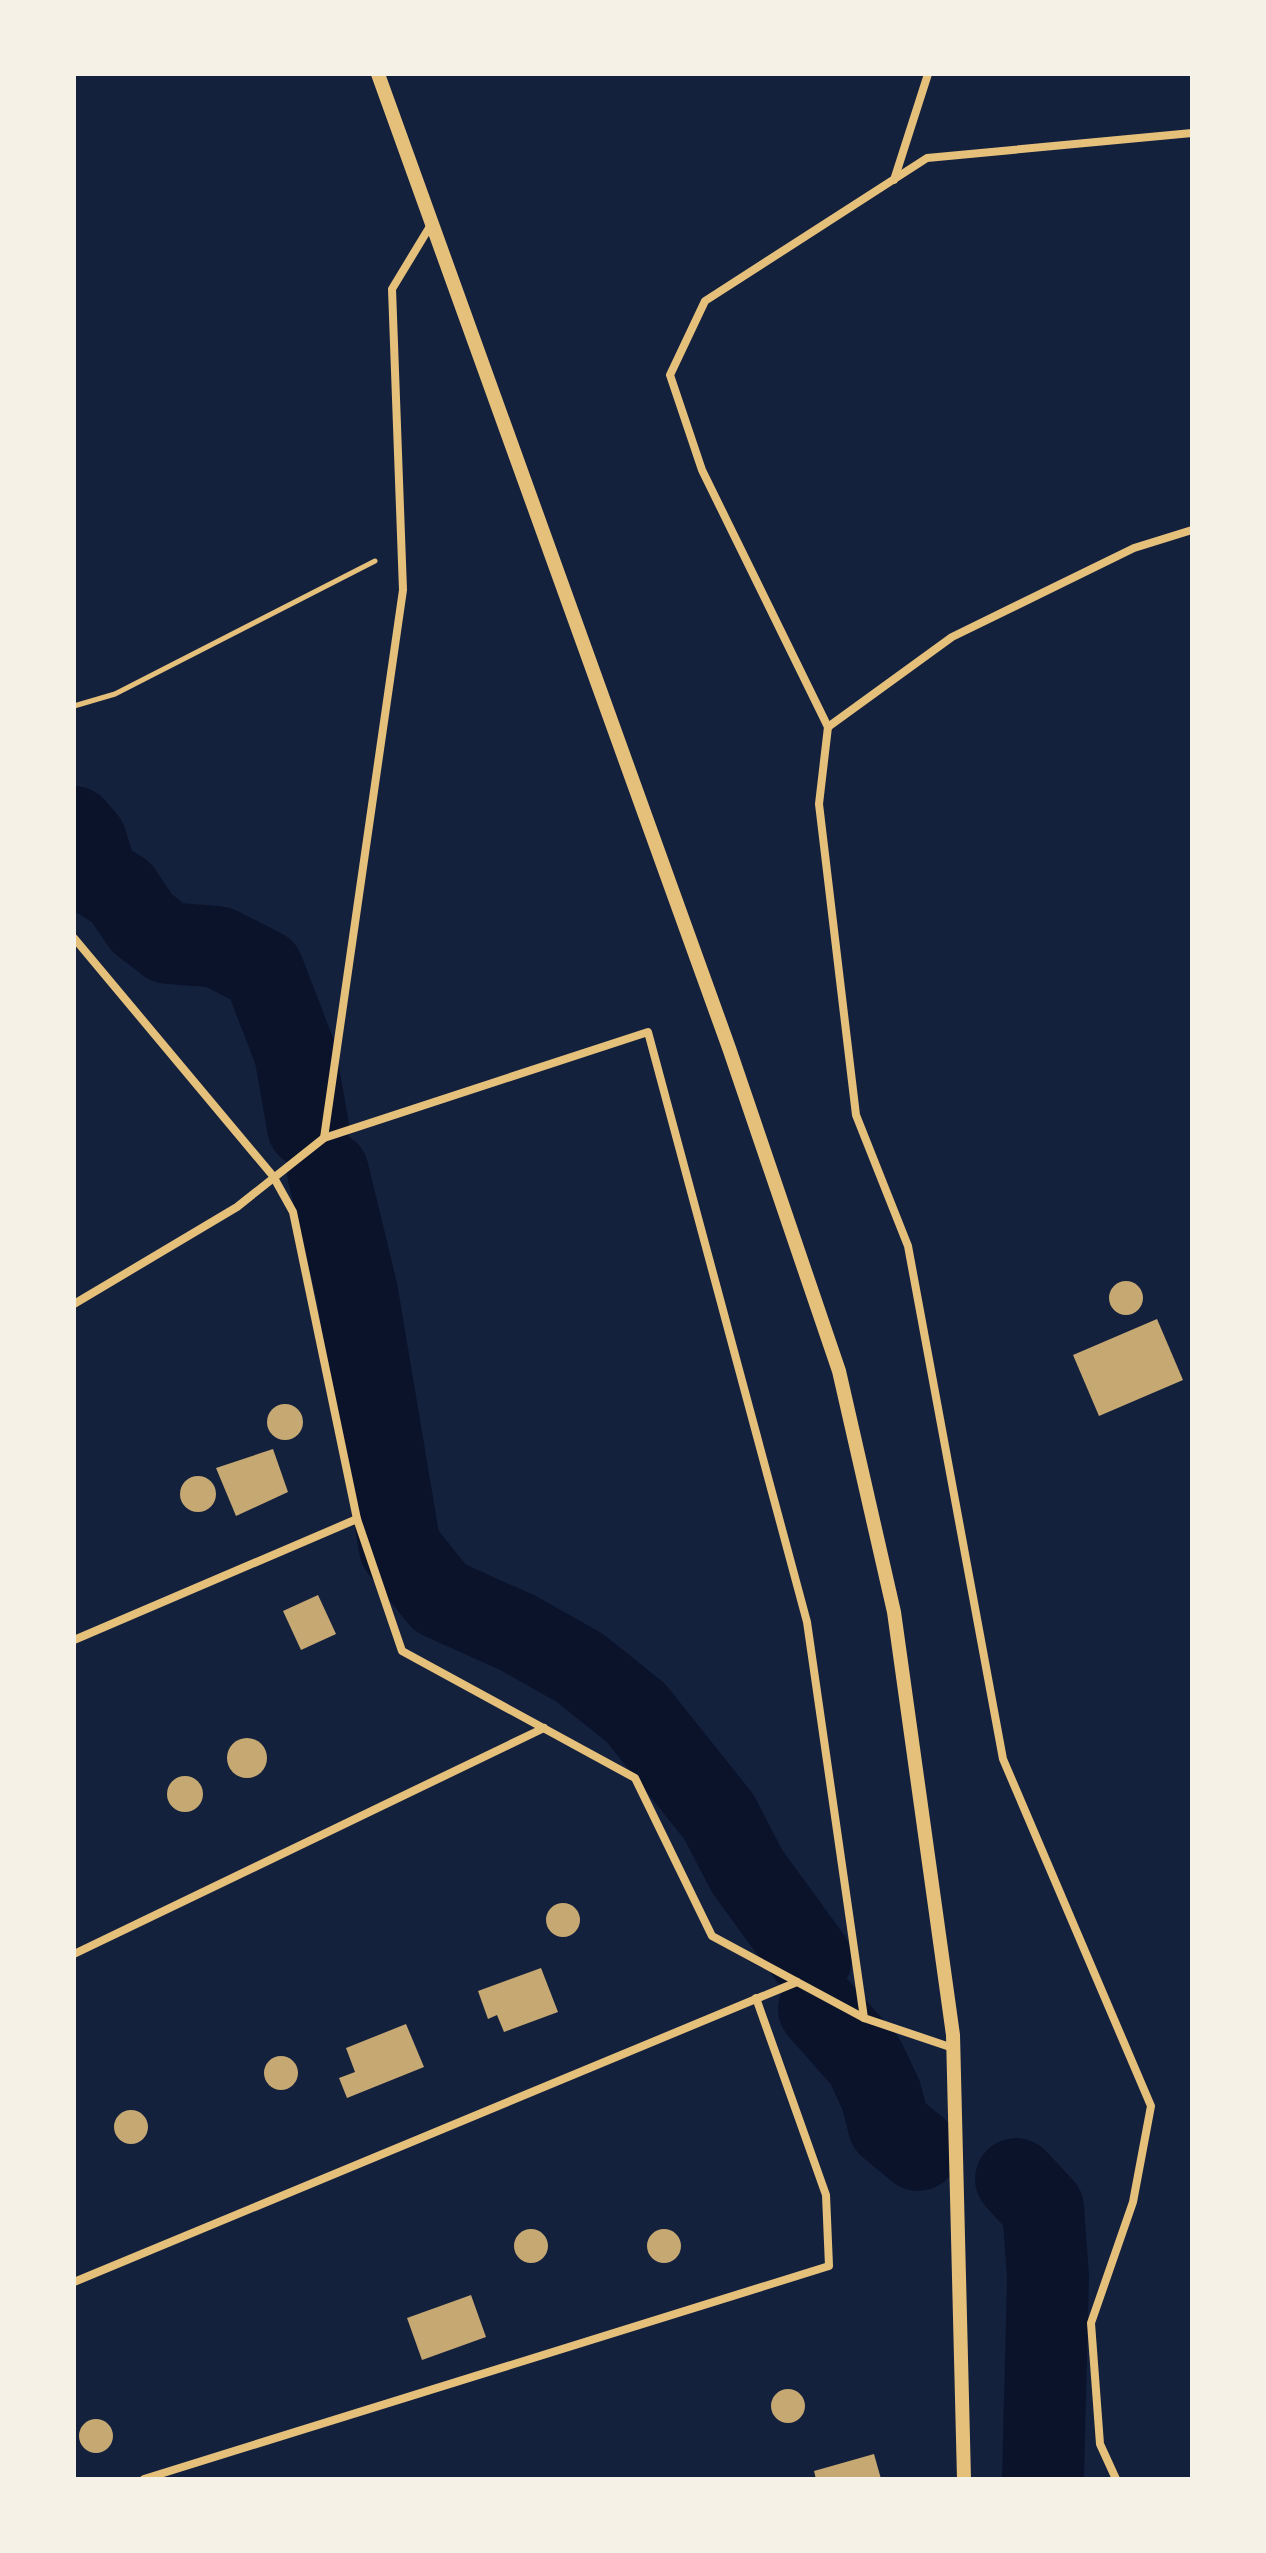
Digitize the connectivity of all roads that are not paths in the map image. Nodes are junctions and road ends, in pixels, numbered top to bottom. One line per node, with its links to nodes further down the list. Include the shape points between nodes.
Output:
1 (378, 74): 5 (street)
2 (928, 74): 4 (street)
3 (1192, 133): 4 (street, via 927,158)
4 (894, 180): 7 (street, via 705,301 670,375 702,470)
5 (432, 223): 11 (street, via 392,289 403,590); 21 (street, via 729,1048 839,1371 894,1612)
6 (1192, 530): 7 (street, via 1134,548 952,637)
7 (828, 727): 25 (street, via 819,804 856,1115 908,1246 1003,1759 1151,2106 1133,2202 1091,2323 1100,2444)
8 (74, 938): 9 (street)
9 (85, 951): 10 (street); 12 (street)
10 (74, 955)
11 (324, 1138): 12 (street); 20 (street, via 648,1032 807,1622)
12 (273, 1176): 13 (street, via 237,1207); 14 (street, via 293,1212)
13 (74, 1304)
14 (357, 1519): 15 (street); 16 (street, via 402,1651)
15 (74, 1640)
16 (544, 1728): 17 (street); 18 (street, via 635,1778 712,1936)
17 (74, 1954)
18 (797, 1982): 19 (street); 20 (street)
19 (756, 1998): 22 (street); 23 (street, via 826,2195 829,2266)
20 (864, 2018): 21 (street)
21 (954, 2049): 24 (street)
22 (74, 2282)
23 (144, 2479)
24 (964, 2479)
25 (1116, 2479)

